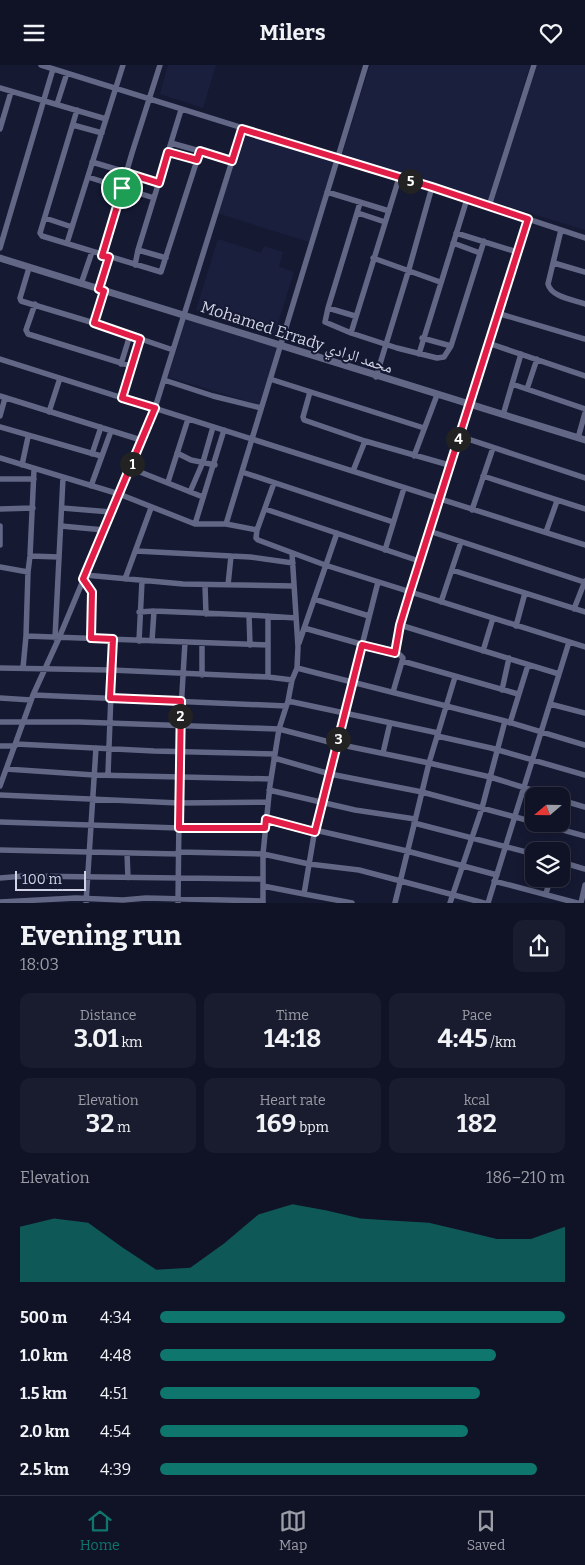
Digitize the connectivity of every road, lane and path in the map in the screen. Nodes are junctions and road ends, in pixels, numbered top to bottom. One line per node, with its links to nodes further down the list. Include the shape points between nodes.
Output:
1 (41, 65): 6 (street)
2 (124, 65): 9 (street)
3 (160, 65): 11 (street)
4 (366, 65): 24 (street)
5 (534, 65): 38 (street)
6 (49, 67): 7 (street); 12 (street)
7 (66, 73): 9 (street); 13 (street)
8 (0, 88): 10 (street)
9 (116, 89): 11 (street); 16 (street)
10 (11, 92): 12 (street); 18 (street)
11 (150, 99): 15 (street); 28 (street)
12 (43, 101): 13 (street); 51 (street)
13 (57, 104): 14 (street)
14 (77, 110): 16 (street); 17 (street)
15 (182, 110): 19 (street); 21 (street)
16 (106, 119): 20 (street)
17 (73, 125): 20 (street); 41 (street)
18 (0, 129)
19 (242, 129): 24 (street); 26 (street)
20 (102, 133): 27 (street)
21 (171, 143): 22 (street); 23 (street)
22 (200, 151): 25 (street); 26 (street)
23 (168, 152): 25 (street); 31 (street)
24 (337, 159): 30 (street); 34 (street)
25 (197, 160): 60 (street)
26 (232, 161): 73 (street)
27 (92, 162): 28 (street); 29 (street)
28 (127, 173): 31 (street); 33 (street)
29 (88, 177): 33 (street); 44 (street)
30 (399, 178): 32 (street); 39 (street)
31 (159, 183): 35 (street)
32 (432, 187): 36 (street); 64 (street)
33 (122, 188): 35 (street); 56 (street)
34 (327, 192): 37 (street); 83 (street)
35 (154, 198): 52 (street)
36 (467, 199): 38 (street); 46 (street)
37 (360, 203): 39 (street); 40 (street)
38 (489, 206): 42 (street)
39 (388, 211): 43 (street)
40 (358, 213): 43 (street); 71 (street)
41 (45, 218): 44 (street); 49 (street, via 40,235)
42 (528, 219): 45 (street); 53 (street)
43 (385, 222): 58 (street)
44 (72, 227): 49 (street)
45 (561, 230): 47 (street); 61 (street)
46 (456, 233): 48 (street); 50 (street)
47 (585, 238)
48 (484, 241): 53 (street); 55 (street)
49 (67, 243): 54 (street)
50 (452, 243): 55 (street); 66 (street)
51 (0, 248)
52 (138, 250): 60 (street); 62 (street)
53 (517, 251): 72 (street)
54 (92, 252): 56 (street); 67 (street)
55 (480, 253): 84 (street)
56 (102, 256): 57 (street)
57 (109, 257): 62 (street); 68 (street)
58 (374, 258): 64 (street); 74 (street)
59 (0, 259): 63 (street, Mohamed Errady محمد الرادي)
60 (166, 259): 62 (street, via 161,272)
61 (554, 263): 65 (street); 70 (street, via 548,287 554,293)
62 (135, 265)
63 (29, 268): 67 (street, Mohamed Errady محمد الرادي); 69 (street, via 20,299)
64 (409, 269): 66 (street); 82 (street)
65 (585, 272)
66 (440, 282): 78 (street)
67 (81, 284): 68 (street, Mohamed Errady محمد الرادي)
68 (101, 290): 73 (street, Mohamed Errady محمد الرادي); 75 (street)
69 (35, 304): 75 (street); 90 (street, via 26,330 28,334)
70 (585, 304)
71 (328, 308): 74 (street); 76 (street, via 326,323)
72 (497, 313): 80 (street); 81 (street)
73 (184, 315): 83 (street, Mohamed Errady محمد الرادي); 85 (street)
74 (355, 316): 76 (street)
75 (94, 323): 77 (street)
76 (351, 333): 82 (street)
77 (130, 335): 79 (street); 90 (street)
78 (422, 338): 84 (street); 86 (street)
79 (140, 339): 85 (street); 91 (street)
80 (585, 339)
81 (488, 343): 87 (street); 103 (street)
82 (386, 344): 86 (street); 93 (street)
83 (280, 345): 93 (street, Mohamed Errady محمد الرادي); 95 (street)
84 (451, 346): 86 (street, via 441,359)
85 (173, 349): 96 (street)
86 (418, 354)
87 (521, 354): 89 (street); 97 (street)
88 (0, 359): 94 (street)
89 (537, 359): 92 (street); 98 (street)
90 (121, 364): 91 (street)
91 (131, 366): 102 (street)
92 (585, 374)
93 (376, 377): 100 (street, Mohamed Errady محمد الرادي)
94 (60, 378): 102 (street); 107 (street)
95 (270, 379): 99 (street); 105 (street)
96 (164, 380): 104 (street); 105 (street)
97 (512, 384): 98 (street); 109 (street)
98 (527, 389): 106 (street)
99 (310, 392): 115 (street); 123 (street, via 304,420)
100 (437, 395): 103 (street, Mohamed Errady محمد الرادي); 115 (street)
101 (3, 397): 107 (street); 110 (street)
102 (122, 398): 104 (street)
103 (468, 405): 109 (street, Mohamed Errady محمد الرادي); 118 (street)
104 (155, 408): 111 (street); 122 (street)
105 (261, 408): 120 (street)
106 (585, 409)
107 (49, 412): 113 (street)
108 (585, 413): 121 (street)
109 (503, 415): 121 (street, Mohamed Errady محمد الرادي)
110 (0, 416)
111 (188, 419): 114 (street); 125 (street)
112 (0, 427): 119 (street)
113 (101, 427): 117 (street); 126 (street)
114 (213, 427): 116 (street); 130 (street)
115 (424, 428): 127 (street)
116 (224, 430): 120 (street); 132 (street)
117 (111, 431): 122 (street); 128 (street)
118 (459, 436): 124 (street); 133 (street)
119 (28, 437): 126 (street); 131 (street)
120 (252, 439): 136 (street); 137 (street)
121 (582, 439)
122 (141, 440): 134 (street)
123 (364, 441): 127 (street); 136 (street)
124 (493, 449): 138 (street); 140 (street)
125 (177, 453): 130 (street); 143 (street)
126 (92, 454): 128 (street)
127 (414, 456): 133 (street)
128 (101, 457): 145 (street)
129 (0, 458): 131 (street)
130 (203, 462): 132 (street); 147 (street)
131 (22, 465): 135 (street)
132 (215, 465): 149 (street)
133 (449, 465): 150 (street)
134 (130, 468): 143 (street); 148 (street)
135 (34, 470): 139 (street); 142 (street)
136 (353, 471): 146 (street)
137 (242, 472): 144 (street); 162 (street)
138 (483, 476): 151 (street); 158 (street)
139 (63, 478): 145 (street); 154 (street)
140 (585, 478)
141 (0, 479): 142 (street)
142 (34, 479): 153 (street)
143 (168, 482): 147 (street)
144 (274, 483): 156 (street); 160 (street)
145 (91, 486): 148 (street)
146 (404, 488): 150 (street); 160 (street)
147 (190, 492): 149 (street)
148 (119, 494): 152 (street); 159 (street)
149 (203, 497): 161 (street)
150 (439, 499): 158 (street); 167 (street)
151 (557, 501): 157 (street); 168 (street)
152 (151, 507): 161 (street); 174 (street)
153 (33, 508): 155 (street); 176 (street)
154 (62, 508): 159 (street); 164 (street)
155 (0, 509)
156 (265, 509): 166 (street); 169 (street)
157 (585, 509)
158 (472, 510): 168 (street)
159 (111, 512): 165 (street)
160 (393, 521): 173 (street)
161 (195, 524): 162 (street)
162 (226, 524): 166 (street)
163 (0, 526): 171 (street)
164 (62, 526): 165 (street); 178 (street)
165 (104, 530): 185 (street)
166 (257, 530): 175 (street, via 257,539)
167 (429, 531): 170 (street); 179 (street)
168 (546, 532): 172 (street)
169 (337, 533): 173 (street); 181 (street)
170 (461, 541): 183 (street); 188 (street)
171 (0, 545)
172 (585, 545)
173 (385, 550): 179 (street)
174 (136, 551): 177 (street); 186 (street)
175 (292, 553): 180 (street); 181 (street)
176 (30, 556): 178 (street); 184 (street)
177 (231, 556): 180 (street); 191 (street)
178 (59, 557): 211 (street)
179 (419, 561): 193 (street)
180 (293, 563): 192 (street)
181 (326, 565): 189 (street); 195 (street)
182 (0, 567): 184 (street)
183 (452, 569): 194 (street); 196 (street)
184 (28, 571): 210 (street)
185 (84, 577): 186 (street); 211 (street); 212 (street, via 92,592)
186 (125, 579): 187 (street)
187 (142, 581): 190 (street); 199 (street)
188 (585, 581): 197 (street)
189 (378, 582): 193 (street); 204 (street)
190 (206, 585): 191 (street); 201 (street)
191 (228, 585): 192 (street)
192 (293, 586): 205 (street)
193 (410, 592): 196 (street); 207 (street)
194 (525, 593): 197 (street); 208 (street)
195 (314, 599): 204 (street); 209 (street)
196 (441, 602): 206 (street)
197 (574, 609): 200 (street)
198 (154, 611): 199 (street); 201 (street); 215 (street)
199 (140, 612): 214 (street)
200 (585, 612)
201 (206, 613): 202 (street)
202 (249, 615): 203 (street); 219 (street)
203 (268, 616): 205 (street); 220 (street)
204 (369, 616): 221 (street)
205 (296, 618): 222 (street)
206 (493, 618): 208 (street); 224 (street)
207 (400, 625): 224 (street); 225 (street)
208 (516, 626): 218 (street)
209 (304, 628): 221 (street); 222 (street)
210 (26, 636): 211 (street); 230 (street)
211 (57, 638): 212 (street); 231 (street)
212 (91, 638): 213 (street)
213 (113, 639): 214 (street); 233 (street)
214 (139, 641): 215 (street)
215 (152, 641): 216 (street)
216 (185, 642): 217 (street); 234 (street)
217 (202, 643): 219 (street); 236 (street)
218 (569, 643): 223 (street); 235 (street)
219 (250, 645): 220 (street)
220 (268, 645): 237 (street)
221 (362, 645): 225 (street); 240 (street)
222 (298, 647): 232 (street)
223 (585, 647)
224 (483, 651): 226 (street)
225 (395, 653): 227 (street, via 402,656)
226 (509, 659): 228 (street); 241 (street)
227 (402, 661): 238 (street); 242 (street)
228 (528, 665): 235 (street); 243 (street)
229 (0, 668): 230 (street)
230 (23, 668): 231 (street)
231 (46, 668): 233 (street); 245 (street)
232 (297, 668): 239 (street); 240 (street)
233 (111, 670): 234 (street); 246 (street)
234 (183, 674): 236 (street); 247 (street)
235 (559, 674): 249 (street)
236 (202, 675): 237 (street)
237 (268, 677): 239 (street)
238 (454, 677): 241 (street); 250 (street)
239 (292, 680): 248 (street)
240 (352, 681): 242 (street); 252 (street)
241 (502, 690): 243 (street)
242 (392, 692): 250 (street)
243 (518, 694): 255 (street)
244 (0, 698): 245 (street)
245 (32, 698): 246 (street); 254 (street)
246 (110, 698): 247 (street); 257 (street)
247 (181, 701): 248 (street); 258 (street)
248 (287, 703): 252 (street); 259 (street)
249 (550, 704): 251 (street); 260 (street)
250 (445, 707): 255 (street); 261 (street)
251 (585, 712)
252 (344, 713): 256 (street); 262 (street)
253 (0, 722): 254 (street)
254 (23, 722): 257 (street); 263 (street)
255 (508, 722): 260 (street); 268 (street)
256 (390, 723): 261 (street); 270 (street)
257 (109, 725): 258 (street); 267 (street)
258 (180, 727): 259 (street); 269 (street)
259 (279, 729): 262 (street); 271 (street)
260 (541, 732): 264 (street); 272 (street)
261 (437, 735): 268 (street); 273 (street)
262 (337, 744): 270 (street); 276 (street)
263 (16, 745): 265 (street); 266 (street); 274 (street)
264 (585, 745)
265 (0, 747)
266 (96, 748): 267 (street); 277 (street)
267 (109, 748): 269 (street); 275 (street)
268 (497, 749): 272 (street); 279 (street)
269 (180, 751): 271 (street); 280 (street)
270 (383, 753): 273 (street)
271 (275, 756): 276 (street); 281 (street)
272 (532, 760): 278 (street); 283 (street)
273 (429, 763): 279 (street); 285 (street)
274 (4, 772): 277 (street); 282 (street)
275 (108, 774): 277 (street); 280 (street)
276 (330, 774): 285 (street); 290 (street)
277 (94, 775): 287 (street)
278 (585, 775)
279 (490, 777): 283 (street); 293 (street)
280 (180, 778): 281 (street); 289 (street)
281 (271, 779): 284 (street)
282 (0, 786)
283 (525, 787): 294 (street)
284 (269, 790): 288 (street); 290 (street)
285 (422, 792): 293 (street); 297 (street)
286 (0, 795): 287 (street)
287 (92, 801): 289 (street); 299 (street)
288 (268, 802): 289 (street); 295 (street)
289 (179, 803): 300 (street)
290 (323, 803): 297 (street); 302 (street)
291 (570, 803): 292 (street)
292 (585, 807)
293 (482, 808): 294 (street); 305 (street)
294 (515, 817): 296 (street); 306 (street)
295 (266, 819): 301 (street); 302 (street)
296 (525, 820)
297 (415, 821): 305 (street); 308 (street)
298 (0, 822): 299 (street)
299 (90, 825): 300 (street); 310 (street)
300 (179, 828): 301 (street); 312 (street)
301 (265, 828): 313 (street)
302 (315, 831): 308 (street); 314 (street)
303 (570, 832): 304 (street)
304 (585, 836)
305 (471, 838): 306 (street); 315 (street)
306 (506, 846): 309 (street); 318 (street)
307 (0, 850): 310 (street)
308 (407, 851): 315 (street); 323 (street)
309 (525, 851)
310 (90, 852): 311 (street); 320 (street)
311 (127, 853): 312 (street); 321 (street)
312 (178, 853): 313 (street); 322 (street)
313 (263, 854): 314 (street); 325 (street)
314 (309, 864): 323 (street, via 359,870); 328 (street)
315 (462, 865): 318 (street); 329 (street)
316 (570, 865): 317 (street)
317 (585, 869)
318 (497, 875): 324 (street)
319 (0, 878): 320 (street)
320 (87, 878): 321 (street); 331 (street)
321 (128, 878): 322 (street)
322 (178, 878): 325 (street); 334 (street)
323 (400, 880): 329 (street); 339 (street)
324 (494, 881): 330 (street); 341 (street)
325 (263, 882): 328 (street); 337 (street)
326 (585, 885): 343 (street)
327 (548, 887): 330 (street)
328 (304, 894): 332 (street)
329 (454, 894): 340 (street); 341 (street)
330 (546, 894): 342 (street)
331 (86, 900): 333 (street); 336 (street)
332 (327, 900): 338 (street)
333 (158, 901): 334 (street)
334 (178, 901): 335 (street)
335 (217, 901): 337 (street)
336 (0, 902)
337 (263, 902)
338 (352, 903)
339 (395, 903)
340 (450, 903)
341 (486, 903)
342 (577, 903)
343 (581, 903)

